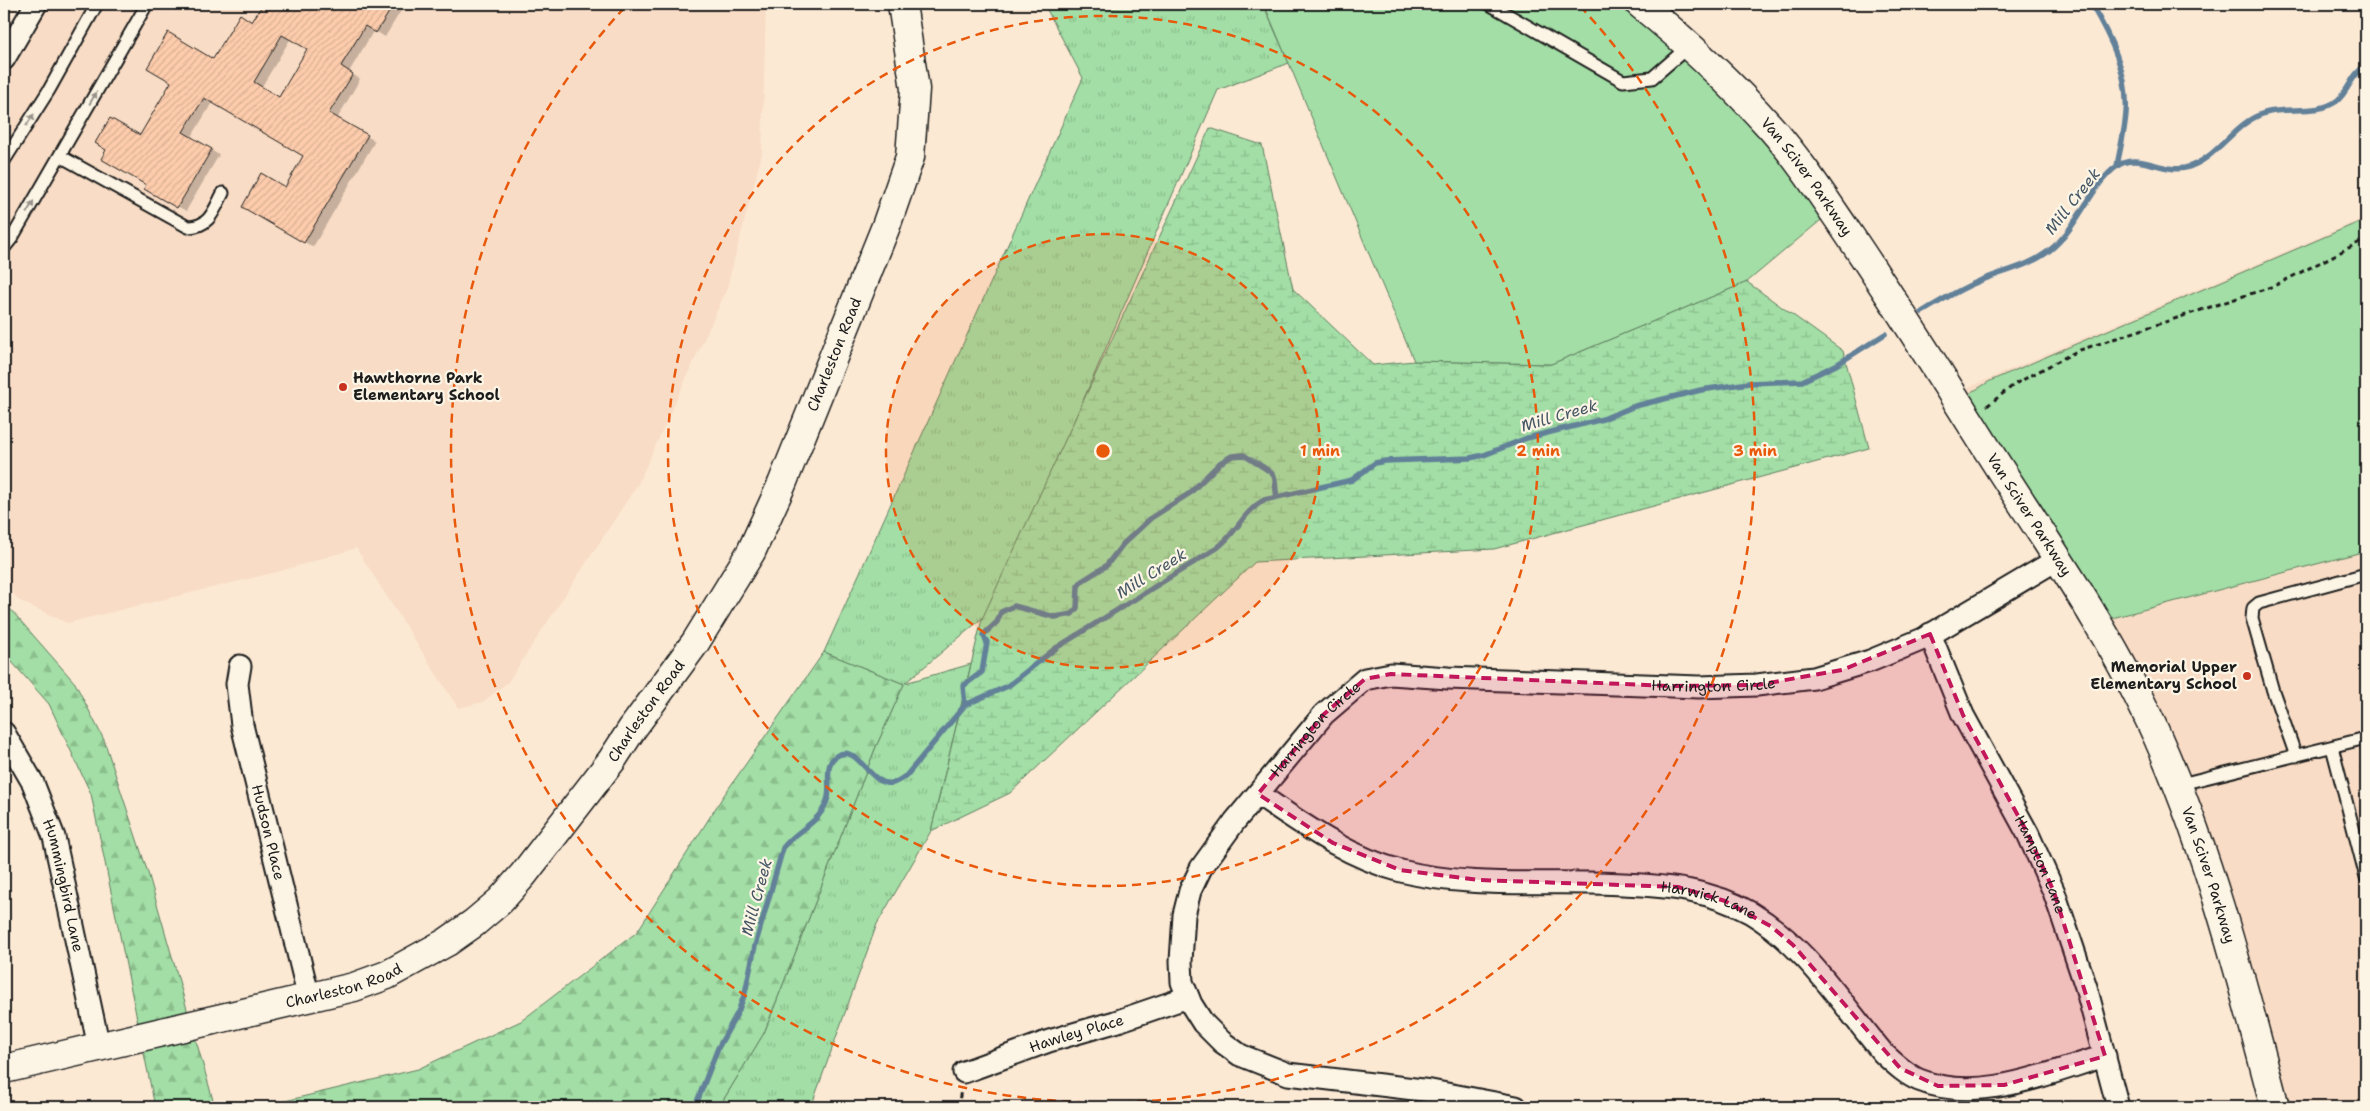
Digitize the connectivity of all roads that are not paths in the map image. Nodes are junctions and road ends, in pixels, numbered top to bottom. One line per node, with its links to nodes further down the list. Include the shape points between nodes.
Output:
1 (36, 4): 8 (street)
2 (97, 4): 10 (lane, one-way to 2)
3 (147, 4): 9 (lane, one-way to 3)
4 (902, 4): 25 (street, Charleston Road, via 915,89 907,166 782,484 734,584 612,760 500,901 447,942 387,975)
5 (1489, 4): 7 (lane, via 1623,81 1652,78)
6 (1640, 4): 7 (street, Van Sciver Parkway)
7 (1690, 46): 13 (street, Van Sciver Parkway, via 1773,130 1804,169 1888,293)
8 (4, 59)
9 (60, 156): 11 (lane, via 188,227 199,227 209,219); 12 (lane, one-way to 9)
10 (4, 161)
11 (223, 193)
12 (4, 248)
13 (2058, 559): 15 (street, Harrington Circle); 21 (street, Van Sciver Parkway, via 2119,658)
14 (2366, 574): 20 (lane, via 2259,603 2253,608 2252,618 2273,691)
15 (1930, 634): 22 (street, Harrington Circle, via 1842,670 1814,678 1757,685 1670,686 1391,674 1364,680 1324,714); 27 (street, Hampton Lane, via 1963,715 2024,825 2054,892 2076,954)
16 (240, 666): 25 (street, Hudson Place, via 237,684 242,725)
17 (4, 732): 26 (street, Hummingbird Lane, via 33,784 54,837)
18 (2366, 738): 19 (lane)
19 (2332, 747): 20 (lane); 23 (lane)
20 (2296, 756): 21 (lane)
21 (2177, 785): 32 (street, Van Sciver Parkway, via 2210,874)
22 (1258, 794): 24 (street, Harrington Circle, via 1206,860 1190,891 1184,915 1181,961 1182,982); 27 (street, Harwick Lane, via 1334,843 1400,870 1478,880 1678,887 1726,901 1772,927 1793,946 1883,1053 1900,1068 1938,1086 2004,1085)
23 (2366, 877)
24 (1188, 997): 29 (street, Hawley Place); 30 (street, Harrington Circle, via 1203,1023 1222,1042 1263,1066 1315,1079 1432,1091)
25 (309, 998): 26 (street, Charleston Road)
26 (99, 1047): 28 (street, Charleston Road)
27 (2105, 1056): 31 (street, Hampton Lane)
28 (4, 1069)
29 (964, 1072)
30 (1516, 1107)
31 (2118, 1107)
32 (2275, 1107)

